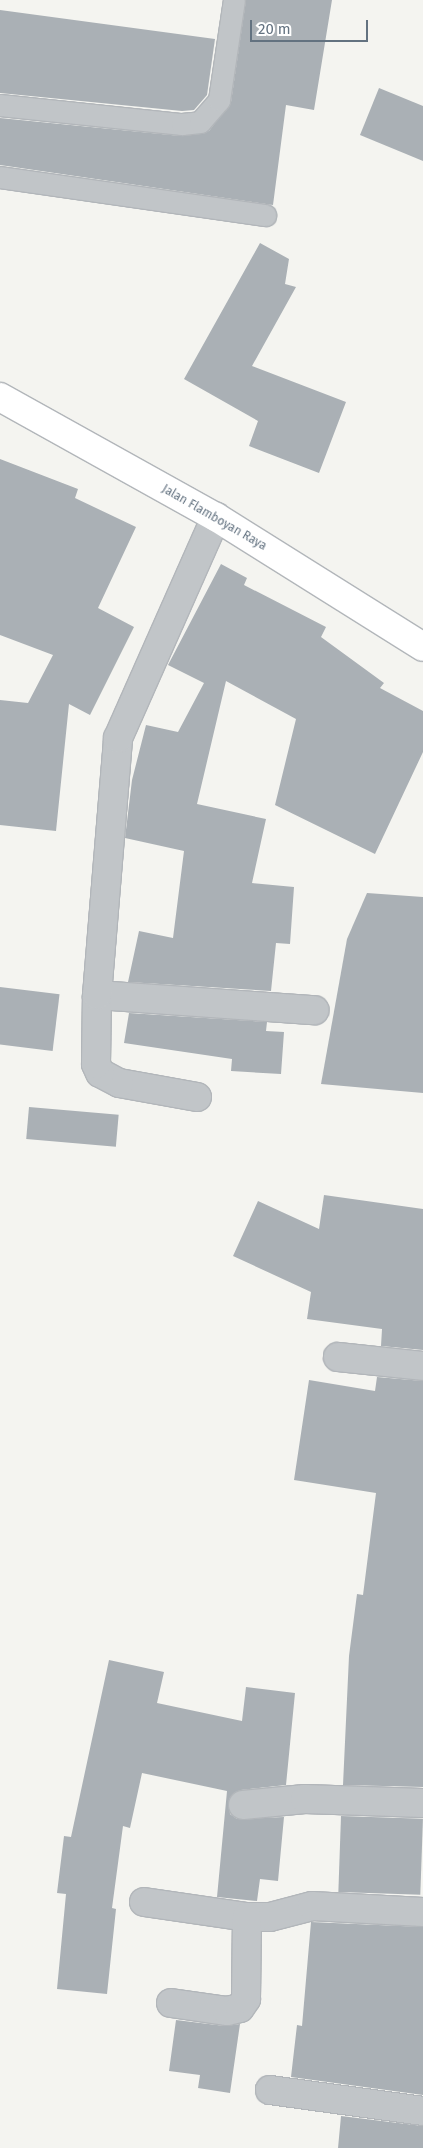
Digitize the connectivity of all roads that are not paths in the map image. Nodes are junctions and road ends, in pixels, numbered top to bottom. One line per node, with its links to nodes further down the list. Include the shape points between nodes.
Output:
1 (234, 0): 2 (lane, via 219,100 200,122 182,124)
2 (0, 105)
3 (0, 178): 4 (lane)
4 (264, 215)
5 (0, 397): 6 (main road, Jalan Flamboyan Raya)
6 (216, 517): 7 (main road, Jalan Flamboyan Raya); 8 (street, via 118,738)
7 (423, 647)
8 (97, 995): 9 (street); 10 (street, via 96,1064 100,1073 119,1083)
9 (314, 1010)
10 (197, 1097)
11 (338, 1357): 12 (street)
12 (423, 1366)
13 (423, 1803): 14 (street, via 305,1799)
14 (242, 1805)
15 (144, 1902): 17 (street)
16 (423, 1912): 17 (street, via 312,1906 270,1917)
17 (247, 1917): 18 (street, via 246,1999 240,2008 227,2011)
18 (171, 2003)
19 (270, 2090): 20 (street)
20 (423, 2111)

